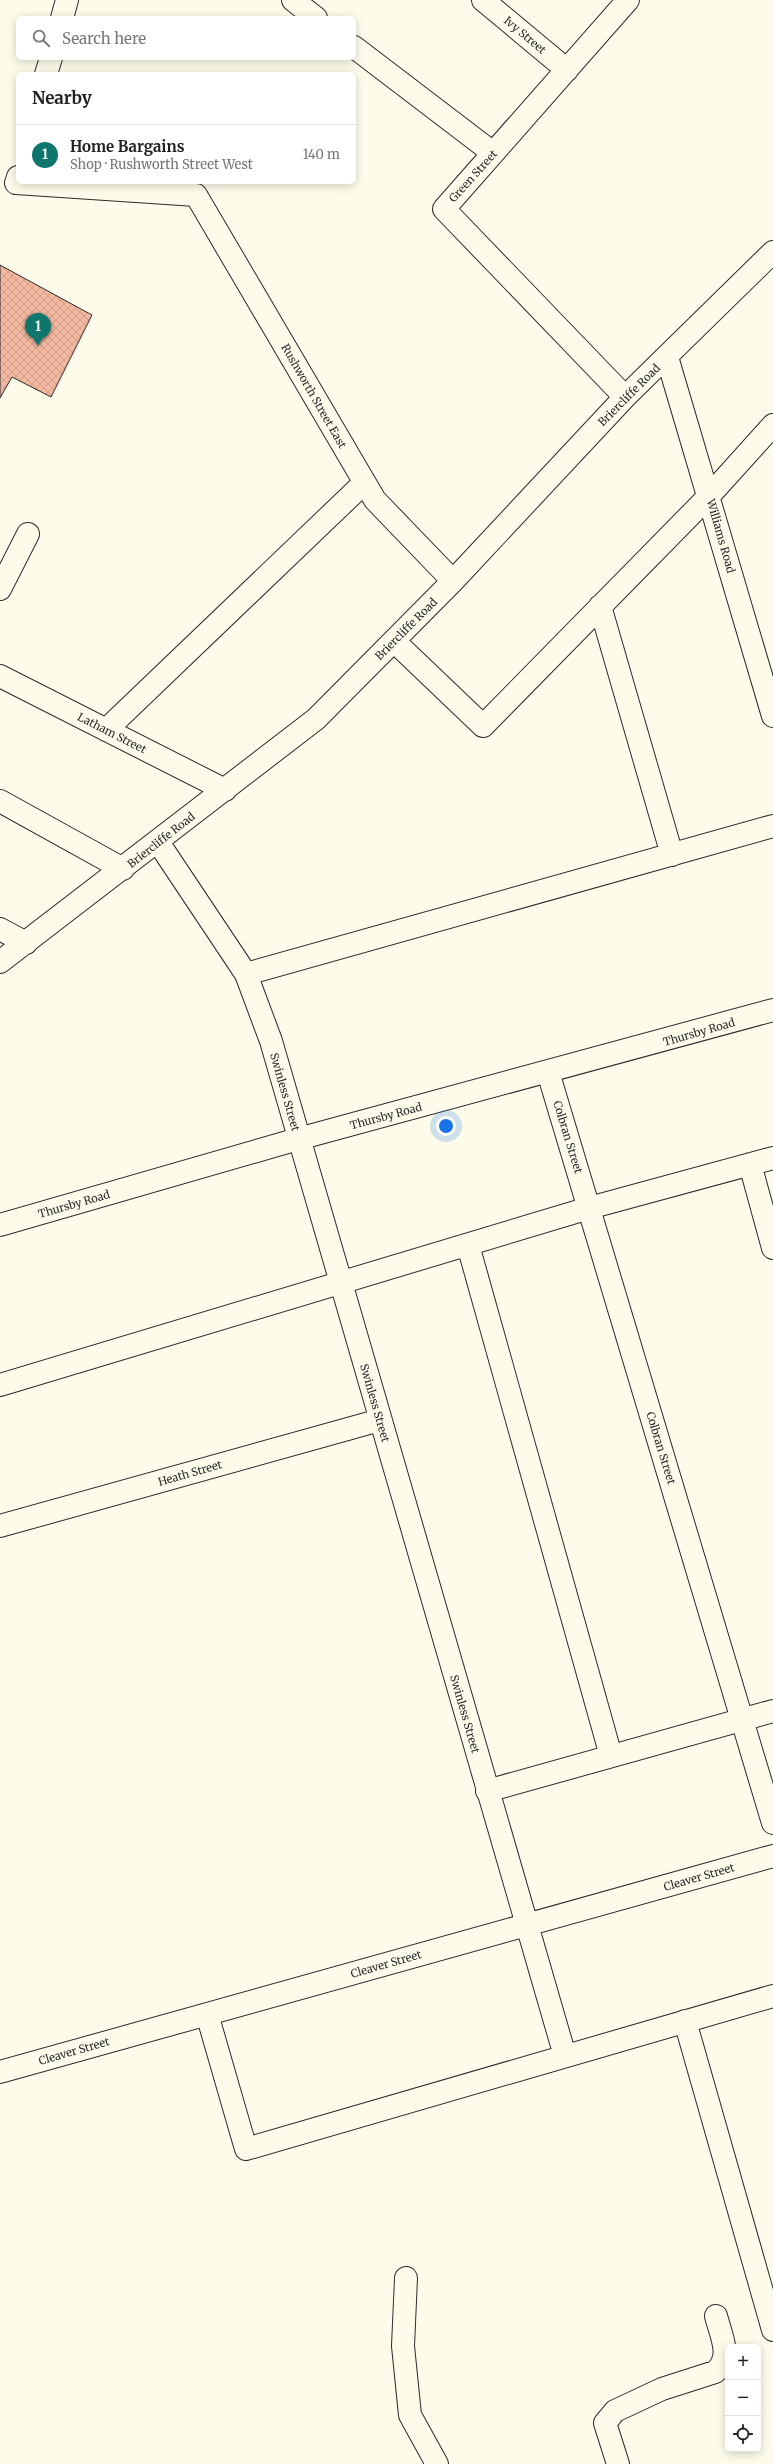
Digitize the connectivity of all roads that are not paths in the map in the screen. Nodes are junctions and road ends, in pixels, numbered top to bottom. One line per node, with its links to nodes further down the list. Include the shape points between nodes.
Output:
1 (67, 0): 5 (street)
2 (293, 0): 6 (street)
3 (483, 0): 9 (street, Ivy Street)
4 (628, 0): 9 (street, Green Street)
5 (63, 16)
6 (313, 16)
7 (356, 49): 11 (street)
8 (50, 60): 10 (street)
9 (567, 70): 11 (street, Green Street)
10 (47, 72)
11 (493, 154): 15 (street, Green Street, via 444,209)
12 (65, 184): 17 (street, Rushworth Street East, via 196,195)
13 (773, 252): 14 (street, Briercliffe Road)
14 (667, 357): 15 (street, Briercliffe Road); 18 (street, Williams Road)
15 (625, 397): 20 (street, Briercliffe Road)
16 (773, 425): 18 (street)
17 (364, 483): 20 (street, Rushworth Street East, via 375,500); 26 (street)
18 (709, 496): 22 (street); 25 (street, Williams Road)
19 (28, 534): 21 (street)
20 (453, 581): 23 (street, Briercliffe Road)
21 (0, 589)
22 (600, 606): 23 (street, via 483,726); 31 (street)
23 (394, 640): 27 (street, Briercliffe Road, via 316,719)
24 (0, 676): 26 (street, Latham Street)
25 (773, 716)
26 (106, 730): 27 (street, Latham Street)
27 (225, 790): 30 (street, Briercliffe Road)
28 (0, 801): 32 (street)
29 (773, 826): 31 (street)
30 (158, 842): 32 (street, Briercliffe Road); 36 (street, Swinless Street)
31 (672, 855): 36 (street)
32 (123, 869): 34 (street, Briercliffe Road)
33 (0, 929): 34 (street)
34 (26, 943): 35 (street, Briercliffe Road)
35 (0, 962)
36 (246, 974): 39 (street, Swinless Street, via 271,1041)
37 (773, 1010): 38 (street, Thursby Road)
38 (548, 1072): 39 (street, Thursby Road); 42 (street, Colbran Street)
39 (298, 1139): 43 (street, Thursby Road); 46 (street, Swinless Street)
40 (773, 1158): 41 (street)
41 (750, 1164): 42 (street); 45 (street)
42 (589, 1208): 44 (street); 51 (street, Colbran Street)
43 (0, 1225)
44 (468, 1245): 46 (street); 52 (street)
45 (773, 1248)
46 (340, 1284): 47 (street); 48 (street, Swinless Street)
47 (0, 1385)
48 (380, 1420): 49 (street, Heath Street); 53 (street, Swinless Street)
49 (0, 1526)
50 (773, 1711): 51 (street)
51 (742, 1719): 52 (street); 54 (street, Colbran Street)
52 (611, 1756): 53 (street)
53 (487, 1791): 56 (street, Swinless Street)
54 (773, 1823)
55 (773, 1856): 56 (street, Cleaver Street)
56 (526, 1925): 58 (street, Cleaver Street); 60 (street, Swinless Street)
57 (773, 1996): 59 (street)
58 (207, 2014): 60 (street, via 246,2149); 61 (street, Cleaver Street)
59 (685, 2021): 60 (street); 64 (street)
60 (565, 2056)
61 (0, 2072)
62 (406, 2278): 65 (street, via 404,2346 410,2415)
63 (716, 2316): 66 (street, via 726,2355 720,2368 715,2372 662,2389 615,2411 605,2423)
64 (773, 2330)
65 (438, 2464)
66 (618, 2464)

